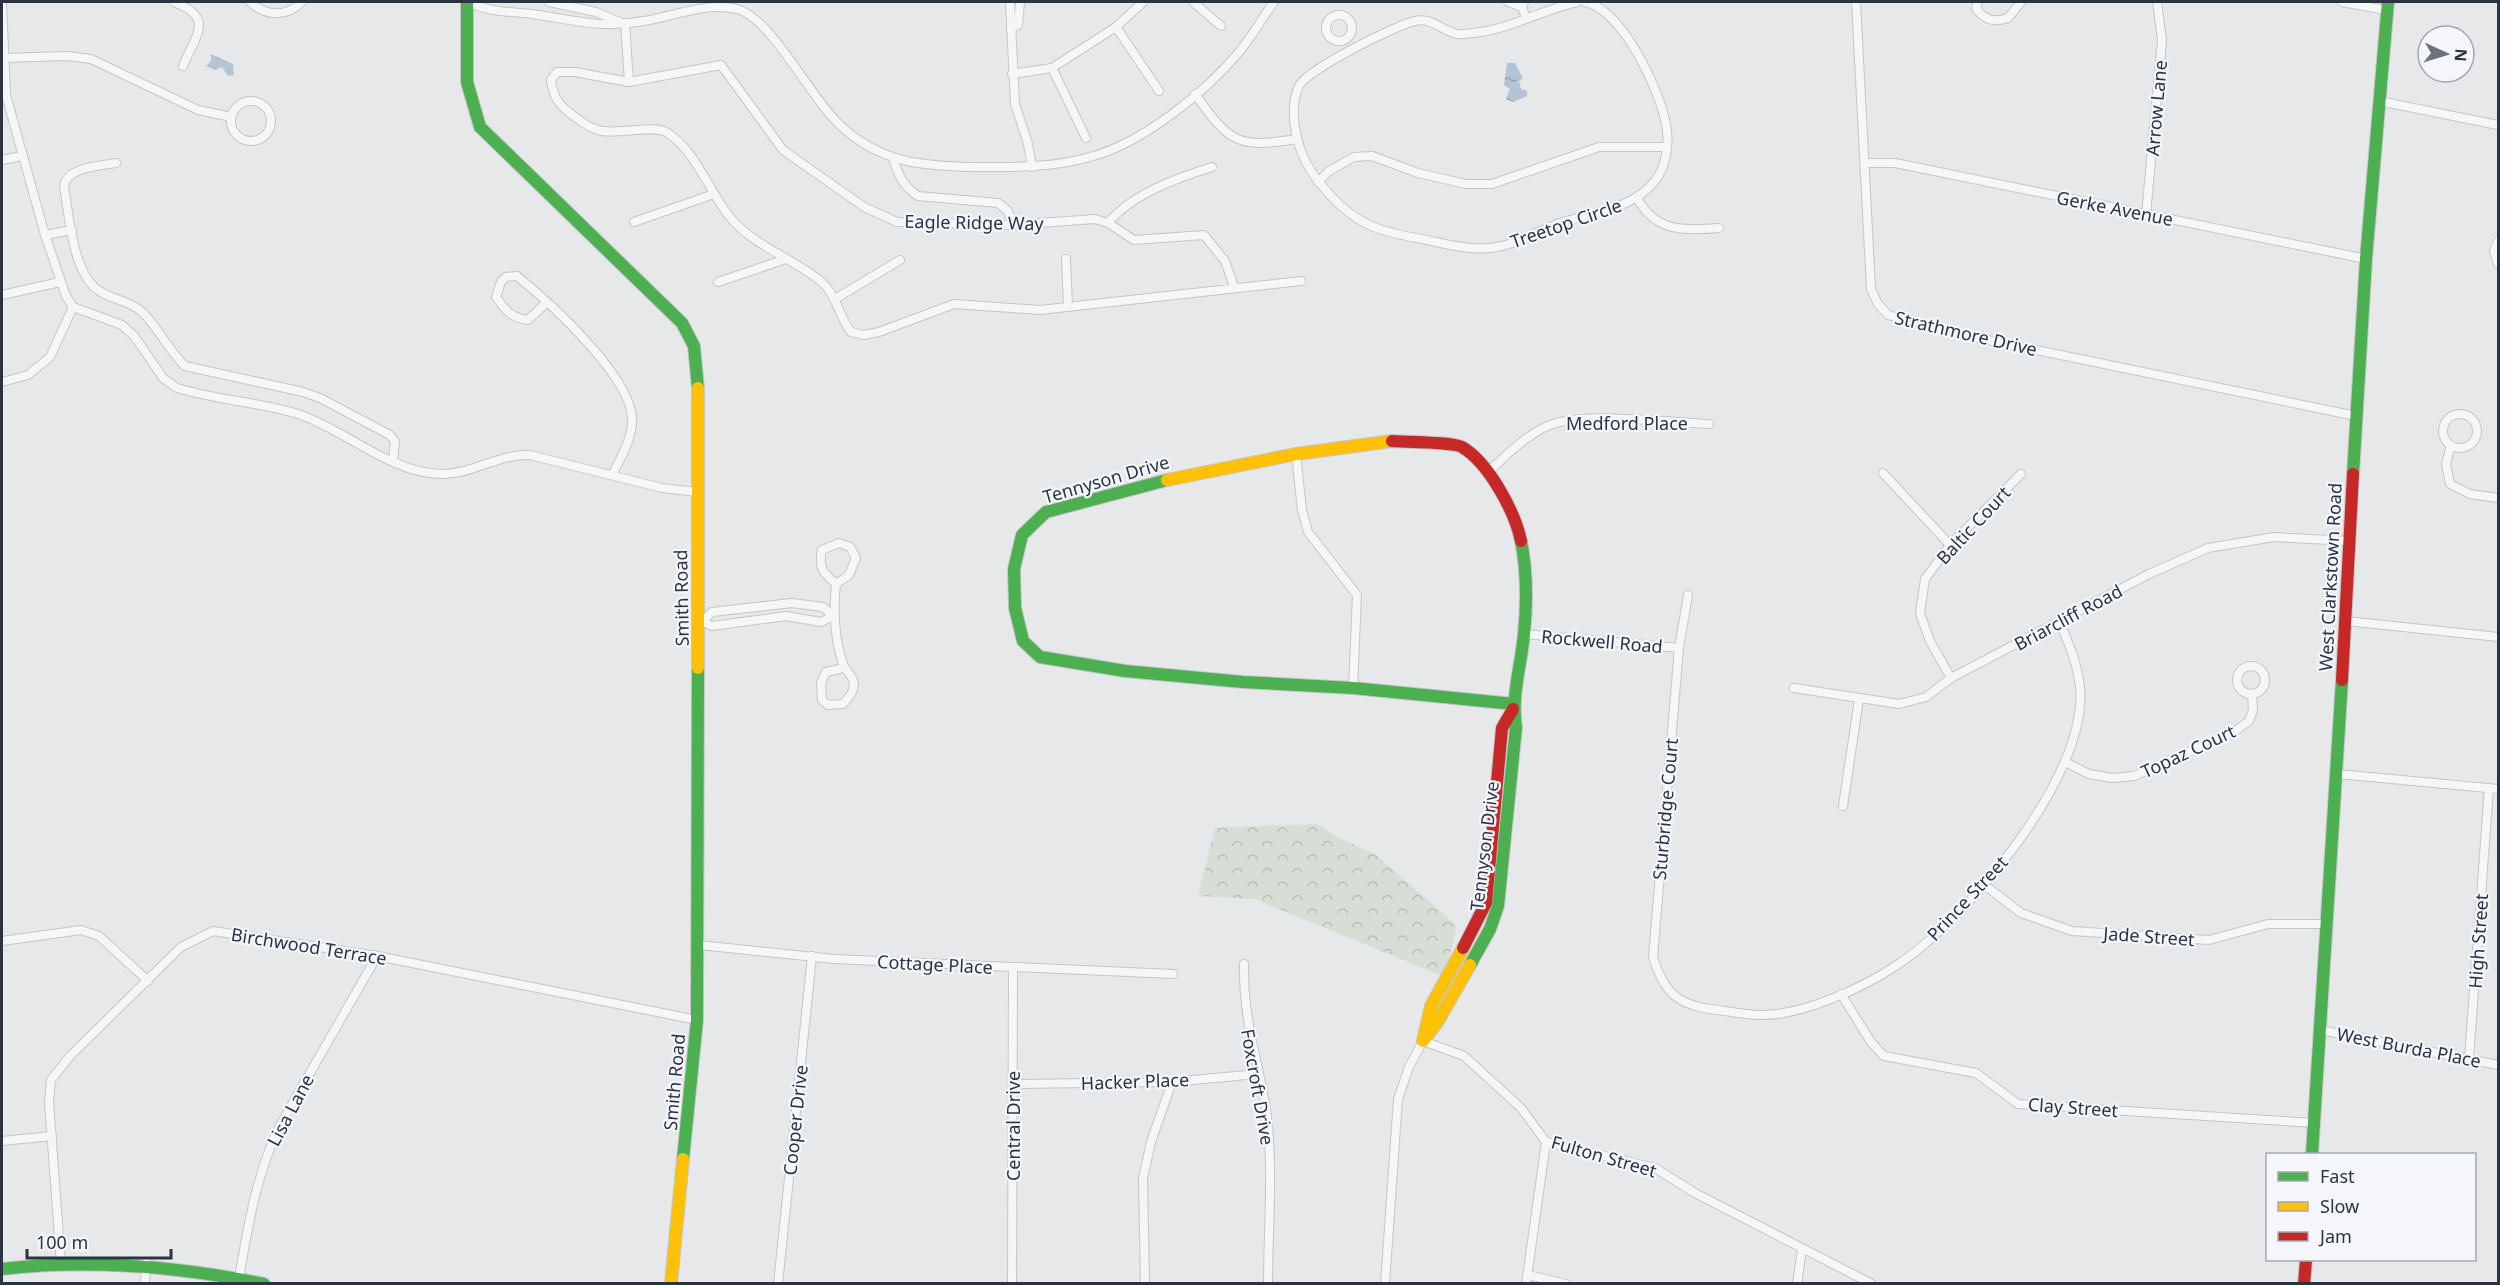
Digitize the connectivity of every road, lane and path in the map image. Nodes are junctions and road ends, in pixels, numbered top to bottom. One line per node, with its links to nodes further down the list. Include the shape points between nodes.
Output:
1 (2, 2): 30 (street)
2 (174, 2): 31 (street, via 192,9 200,26)
3 (250, 2): 4 (street, via 274,14 288,13)
4 (302, 2)
5 (467, 2): 24 (street, via 487,11 530,14 592,26); 85 (street, Smith Road, via 467,88 470,108 480,127 666,305 682,323 694,346 698,372)
6 (549, 2): 24 (street, via 596,12)
7 (1010, 2): 27 (street)
8 (1020, 2): 27 (street, via 1021,19)
9 (1143, 2): 26 (street)
10 (1193, 2): 25 (street)
11 (1274, 2): 36 (street, via 1240,51)
12 (1509, 2): 21 (street)
13 (1577, 2): 23 (street, Treetop Circle)
14 (1585, 2): 19 (street, Treetop Circle)
15 (1856, 2): 47 (street, Strathmore Drive)
16 (1978, 2): 20 (street, via 1976,8 1981,16 1991,21 2008,18)
17 (2157, 2): 53 (street, Arrow Lane, via 2162,40)
18 (2342, 2): 22 (street)
19 (1598, 3): 42 (street, Treetop Circle, via 1642,59 1666,125)
20 (2017, 3)
21 (1523, 4): 23 (street)
22 (2387, 6): 37 (street, West Clarkstown Road)
23 (1526, 18): 29 (street, Treetop Circle, via 1488,31 1458,34 1416,20)
24 (625, 24): 34 (street); 44 (street, via 716,7 738,10 758,21 774,39 823,110 867,146)
25 (1221, 26)
26 (1116, 27): 32 (street); 35 (street)
27 (1011, 28): 33 (street)
28 (1347, 40): 29 (street)
29 (1353, 49): 41 (street, Treetop Circle, via 1301,81 1295,108)
30 (3, 58): 38 (street, via 91,58 198,110); 43 (street, via 6,95)
31 (183, 66)
32 (1052, 68): 33 (street); 40 (street)
33 (1011, 74): 48 (street)
34 (629, 82): 51 (street, Eagle Ridge Way, via 574,72 557,72 551,80 561,107 588,126 603,132 664,130 686,152); 56 (street, Eagle Ridge Way, via 721,65 783,150 864,207 897,222)
35 (1159, 91)
36 (1195, 94): 41 (street, via 1231,137 1249,144); 48 (street, via 1122,145 1093,157)
37 (2379, 101): 39 (street); 63 (street, West Clarkstown Road)
38 (231, 117): 38 (street, via 234,132 247,141 262,138 271,125 268,110 255,101 240,104)
39 (2499, 125)
40 (1086, 138)
41 (1296, 140): 50 (street, Treetop Circle)
42 (1667, 147): 50 (street, via 1599,147 1492,184 1466,184 1418,173 1372,156 1354,157); 52 (street, Treetop Circle, via 1655,181)
43 (22, 156): 45 (street); 59 (street)
44 (893, 158): 48 (street, via 919,165); 56 (street, via 898,176 918,196 998,203 1007,210)
45 (2, 160)
46 (116, 163): 58 (street, via 72,173 65,179)
47 (1864, 163): 53 (street, Gerke Avenue, via 1895,163); 76 (street, Strathmore Drive, via 1871,289 1888,315 1959,334)
48 (1032, 167)
49 (1212, 167): 55 (street, via 1131,202)
50 (1318, 182): 52 (street, Treetop Circle, via 1345,212 1361,223 1376,230 1456,247 1488,248 1521,242 1558,224)
51 (714, 194): 54 (street); 61 (street, Eagle Ridge Way, via 729,217 750,236)
52 (1638, 198): 57 (street, via 1645,212 1661,224 1680,229)
53 (2146, 215): 63 (street, Gerke Avenue)
54 (634, 222)
55 (1108, 223): 56 (street, Eagle Ridge Way, via 1095,219); 69 (street, Eagle Ridge Way, via 1134,240 1204,235 1225,261)
56 (1014, 225)
57 (1719, 228)
58 (72, 230): 59 (street); 80 (street, via 81,269 89,283 141,311 185,366 320,398 390,435 395,442)
59 (45, 235): 67 (street)
60 (2499, 241): 65 (street, via 2494,251)
61 (786, 259): 68 (street); 71 (street, Eagle Ridge Way, via 820,280)
62 (1066, 259): 74 (street)
63 (2366, 259): 76 (street, West Clarkstown Road)
64 (900, 260): 71 (street)
65 (2499, 264)
66 (1301, 280): 69 (street)
67 (60, 282): 70 (street); 73 (street)
68 (718, 282)
69 (1234, 287): 74 (street, Eagle Ridge Way)
70 (2, 295)
71 (835, 299): 74 (street, Eagle Ridge Way, via 851,332 864,334 954,304 1041,310)
72 (546, 303): 72 (street, via 517,276 506,277 496,297 518,319 528,320); 84 (street, via 592,345 631,405 628,442)
73 (73, 307): 75 (street, via 45,362 28,375); 80 (street, via 122,325 163,378 177,388 298,414)
74 (1068, 307)
75 (2, 382)
76 (2356, 416): 87 (street, West Clarkstown Road)
77 (1709, 423): 81 (street, Medford Place, via 1592,419 1556,423 1523,441)
78 (2451, 445): 78 (street, via 2444,435 2446,422 2456,414 2469,416 2477,426 2475,439 2464,447); 86 (street, via 2446,464 2450,484 2470,494)
79 (1296, 454): 81 (street, Tennyson Drive, via 1390,441 1461,446); 102 (street, via 1308,532 1357,595); 102 (street, Tennyson Drive, via 1192,473 1046,512 1022,535 1014,569 1015,608 1023,641 1040,657 1149,673)
80 (393, 460): 84 (street, via 420,471 443,474 512,454 530,455)
81 (1489, 471): 97 (street, Tennyson Drive, via 1519,530 1525,559)
82 (1883, 473): 88 (street)
83 (2021, 474): 88 (street, Baltic Court)
84 (612, 475): 85 (street)
85 (697, 492): 93 (street, Smith Road)
86 (2499, 498)
87 (2349, 541): 95 (street, West Clarkstown Road); 96 (street, Briarcliff Road, via 2274,537 2208,548 2149,574)
88 (1950, 546): 101 (street, Baltic Court, via 1925,579 1920,613 1930,641)
89 (836, 584): 89 (street, via 849,575 856,558 850,547 839,543 822,550 820,561 822,572); 92 (street)
90 (1688, 595): 99 (street, Sturbridge Court)
91 (743, 609): 92 (street, via 792,603 824,607); 93 (street, via 712,612); 94 (street)
92 (833, 616): 94 (street, via 821,622 786,616); 100 (street)
93 (702, 620): 94 (street, via 712,626); 114 (street, Smith Road)
94 (743, 621)
95 (2346, 621): 98 (street); 108 (street, West Clarkstown Road)
96 (2060, 623): 101 (street, Briarcliff Road); 107 (street, Prince Street, via 2074,657 2081,689)
97 (1524, 634): 99 (street, Rockwell Road); 106 (street, Tennyson Drive)
98 (2499, 637)
99 (1679, 648): 122 (street, Sturbridge Court, via 1653,957 1660,981)
100 (844, 668): 100 (street, via 826,672 821,683 822,700 828,705 843,704 853,688 851,674)
101 (1951, 678): 105 (street, Briarcliff Road, via 1926,697 1899,704)
102 (1353, 688): 106 (street, Tennyson Drive)
103 (1794, 688): 105 (street, Briarcliff Road)
104 (2252, 694): 107 (street, Topaz Court, via 2249,721 2232,733 2134,776 2089,774)
105 (1859, 699): 110 (street)
106 (1514, 706): 125 (street, Tennyson Drive, via 1502,728 1486,903 1427,1014)
107 (2065, 762): 111 (street, Prince Street, via 2033,823)
108 (2338, 774): 109 (street); 112 (street, West Clarkstown Road)
109 (2494, 788): 126 (street, High Street)
110 (1843, 806)
111 (1983, 884): 112 (street, Jade Street, via 2021,913 2072,931 2209,940 2268,924); 121 (street, Prince Street, via 1948,923 1897,966)
112 (2325, 924): 124 (street, West Clarkstown Road)
113 (2, 941): 120 (street, via 81,930 99,936)
114 (699, 945): 116 (street, Cottage Place); 123 (street, Smith Road)
115 (377, 956): 120 (street, Birchwood Terrace, via 213,931 181,947); 123 (street, Birchwood Terrace); 141 (street, Lisa Lane, via 265,1156)
116 (812, 956): 118 (street, Cottage Place); 146 (street, Cooper Drive)
117 (1244, 964): 128 (street, Foxcroft Drive, via 1246,1014)
118 (1013, 968): 119 (street, Cottage Place); 130 (street, Central Drive)
119 (1173, 974)
120 (148, 981): 132 (street, Birchwood Terrace, via 70,1056 51,1080)
121 (1841, 994): 122 (street, Prince Street, via 1800,1010 1762,1015); 131 (street, Clay Street, via 1884,1056 1976,1074 2018,1104)
122 (1692, 1007)
123 (697, 1020): 145 (street, Smith Road)
124 (2320, 1030): 126 (street, West Burda Place); 131 (street, West Clarkstown Road)
125 (1423, 1041): 134 (street, Fulton Street, via 1464,1056 1521,1108); 150 (street, Tennyson Drive, via 1398,1099)
126 (2469, 1058): 127 (street, West Burda Place)
127 (2499, 1065)
128 (1257, 1074): 129 (street, Hacker Place); 149 (street, Foxcroft Drive, via 1266,1109 1270,1157)
129 (1172, 1082): 130 (street, Hacker Place); 148 (street, via 1143,1178)
130 (1013, 1084): 147 (street, Central Drive)
131 (2313, 1123): 135 (street, West Clarkstown Road)
132 (52, 1136): 133 (street); 139 (street, Birchwood Terrace)
133 (2, 1141)
134 (1546, 1142): 136 (street, Fulton Street, via 1655,1168); 142 (street)
135 (2312, 1153)
136 (1802, 1250): 152 (street); 153 (street, Fulton Street)
137 (2306, 1261): 154 (street)
138 (146, 1263): 139 (street); 141 (street); 143 (street)
139 (61, 1264): 140 (street)
140 (2, 1269)
141 (239, 1278): 144 (street)
142 (1527, 1279): 151 (street)
143 (144, 1284)
144 (264, 1284)
145 (671, 1284)
146 (778, 1284)
147 (1012, 1284)
148 (1145, 1284)
149 (1268, 1284)
150 (1385, 1284)
151 (1566, 1284)
152 (1797, 1284)
153 (1872, 1284)
154 (2304, 1284)

